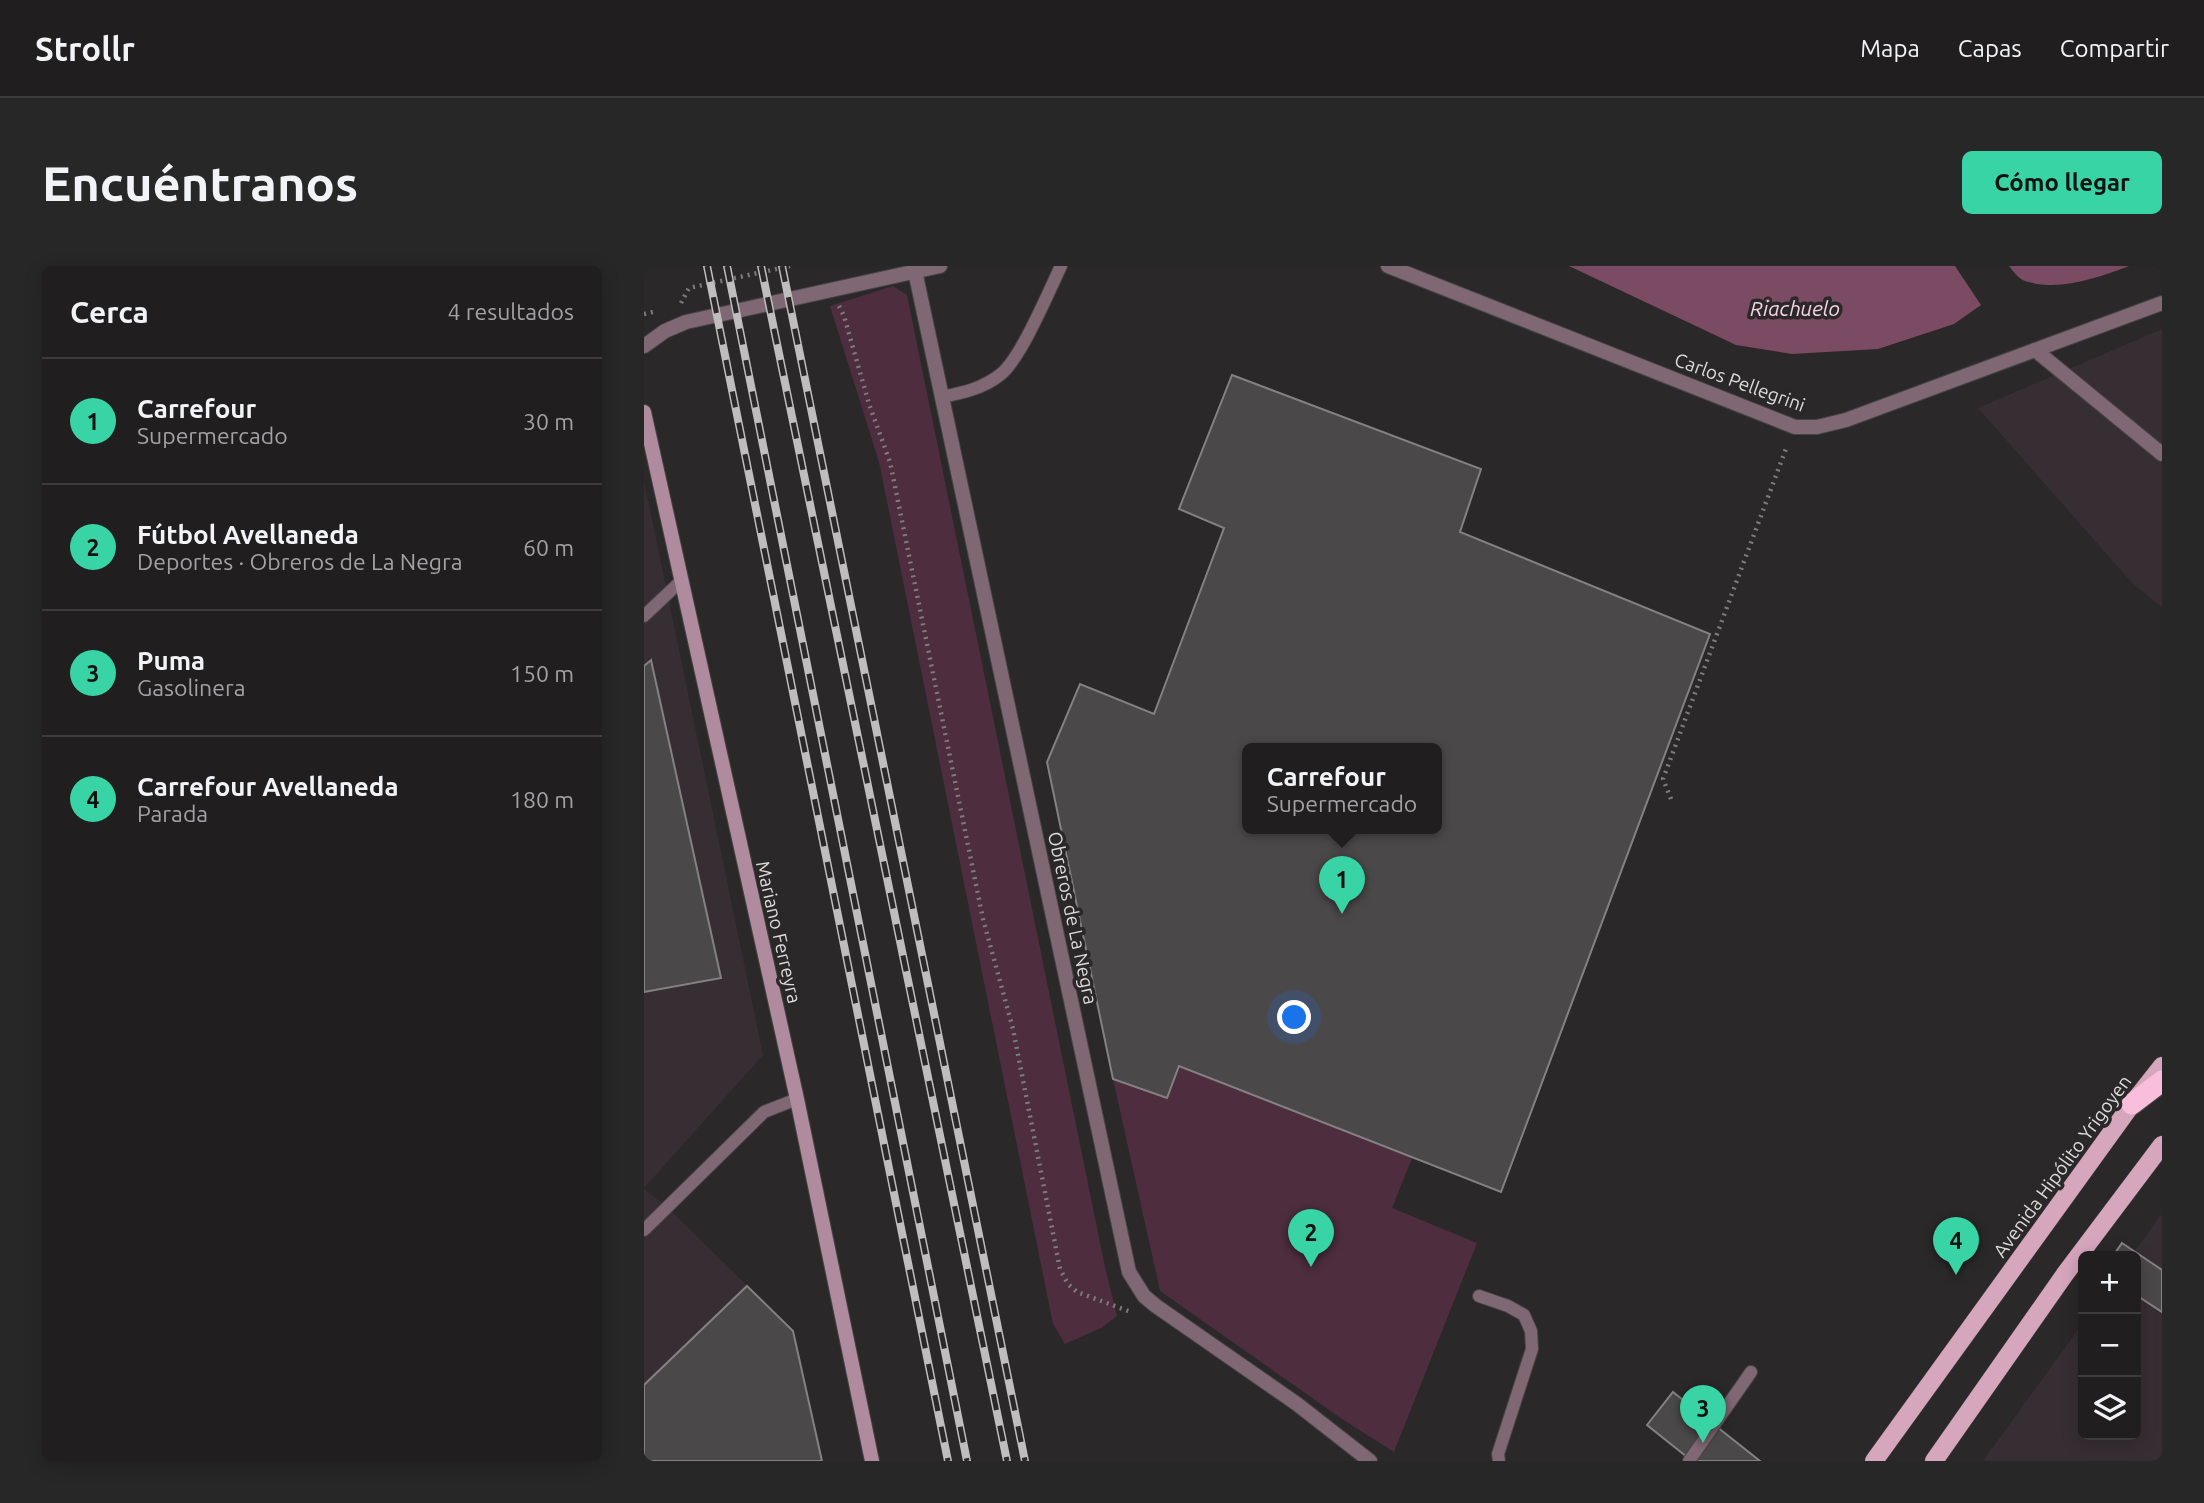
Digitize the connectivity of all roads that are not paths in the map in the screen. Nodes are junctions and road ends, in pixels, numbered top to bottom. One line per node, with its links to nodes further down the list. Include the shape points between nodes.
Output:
1 (940, 266): 4 (street)
2 (1061, 266): 8 (lane, via 1019,350 1002,373 975,390)
3 (1388, 266): 7 (street, Carlos Pellegrini, via 1795,427 1817,428 1846,421)
4 (915, 271): 6 (street, via 686,323); 8 (street, Obreros de La Negra)
5 (2162, 303): 7 (street, Carlos Pellegrini)
6 (644, 346)
7 (2035, 350): 10 (street)
8 (941, 397): 22 (street, Obreros de La Negra, via 1129,1272 1156,1306)
9 (644, 412): 11 (street, Mariano Ferreyra)
10 (2162, 454)
11 (681, 581): 12 (lane); 15 (street, Mariano Ferreyra)
12 (644, 616)
13 (2162, 1066): 16 (main road, Avenida Hipólito Yrigoyen)
14 (2162, 1081): 16 (highway)
15 (797, 1099): 18 (lane, via 764,1112); 21 (street, Mariano Ferreyra)
16 (2132, 1104): 25 (main road, Avenida Hipólito Yrigoyen)
17 (2162, 1145): 26 (main road)
18 (644, 1230)
19 (1479, 1296): 23 (lane, via 1524,1315 1531,1331 1532,1349)
20 (1751, 1372): 24 (lane)
21 (872, 1461)
22 (1370, 1461)
23 (1499, 1461)
24 (1689, 1461)
25 (1874, 1461)
26 (1934, 1461)

